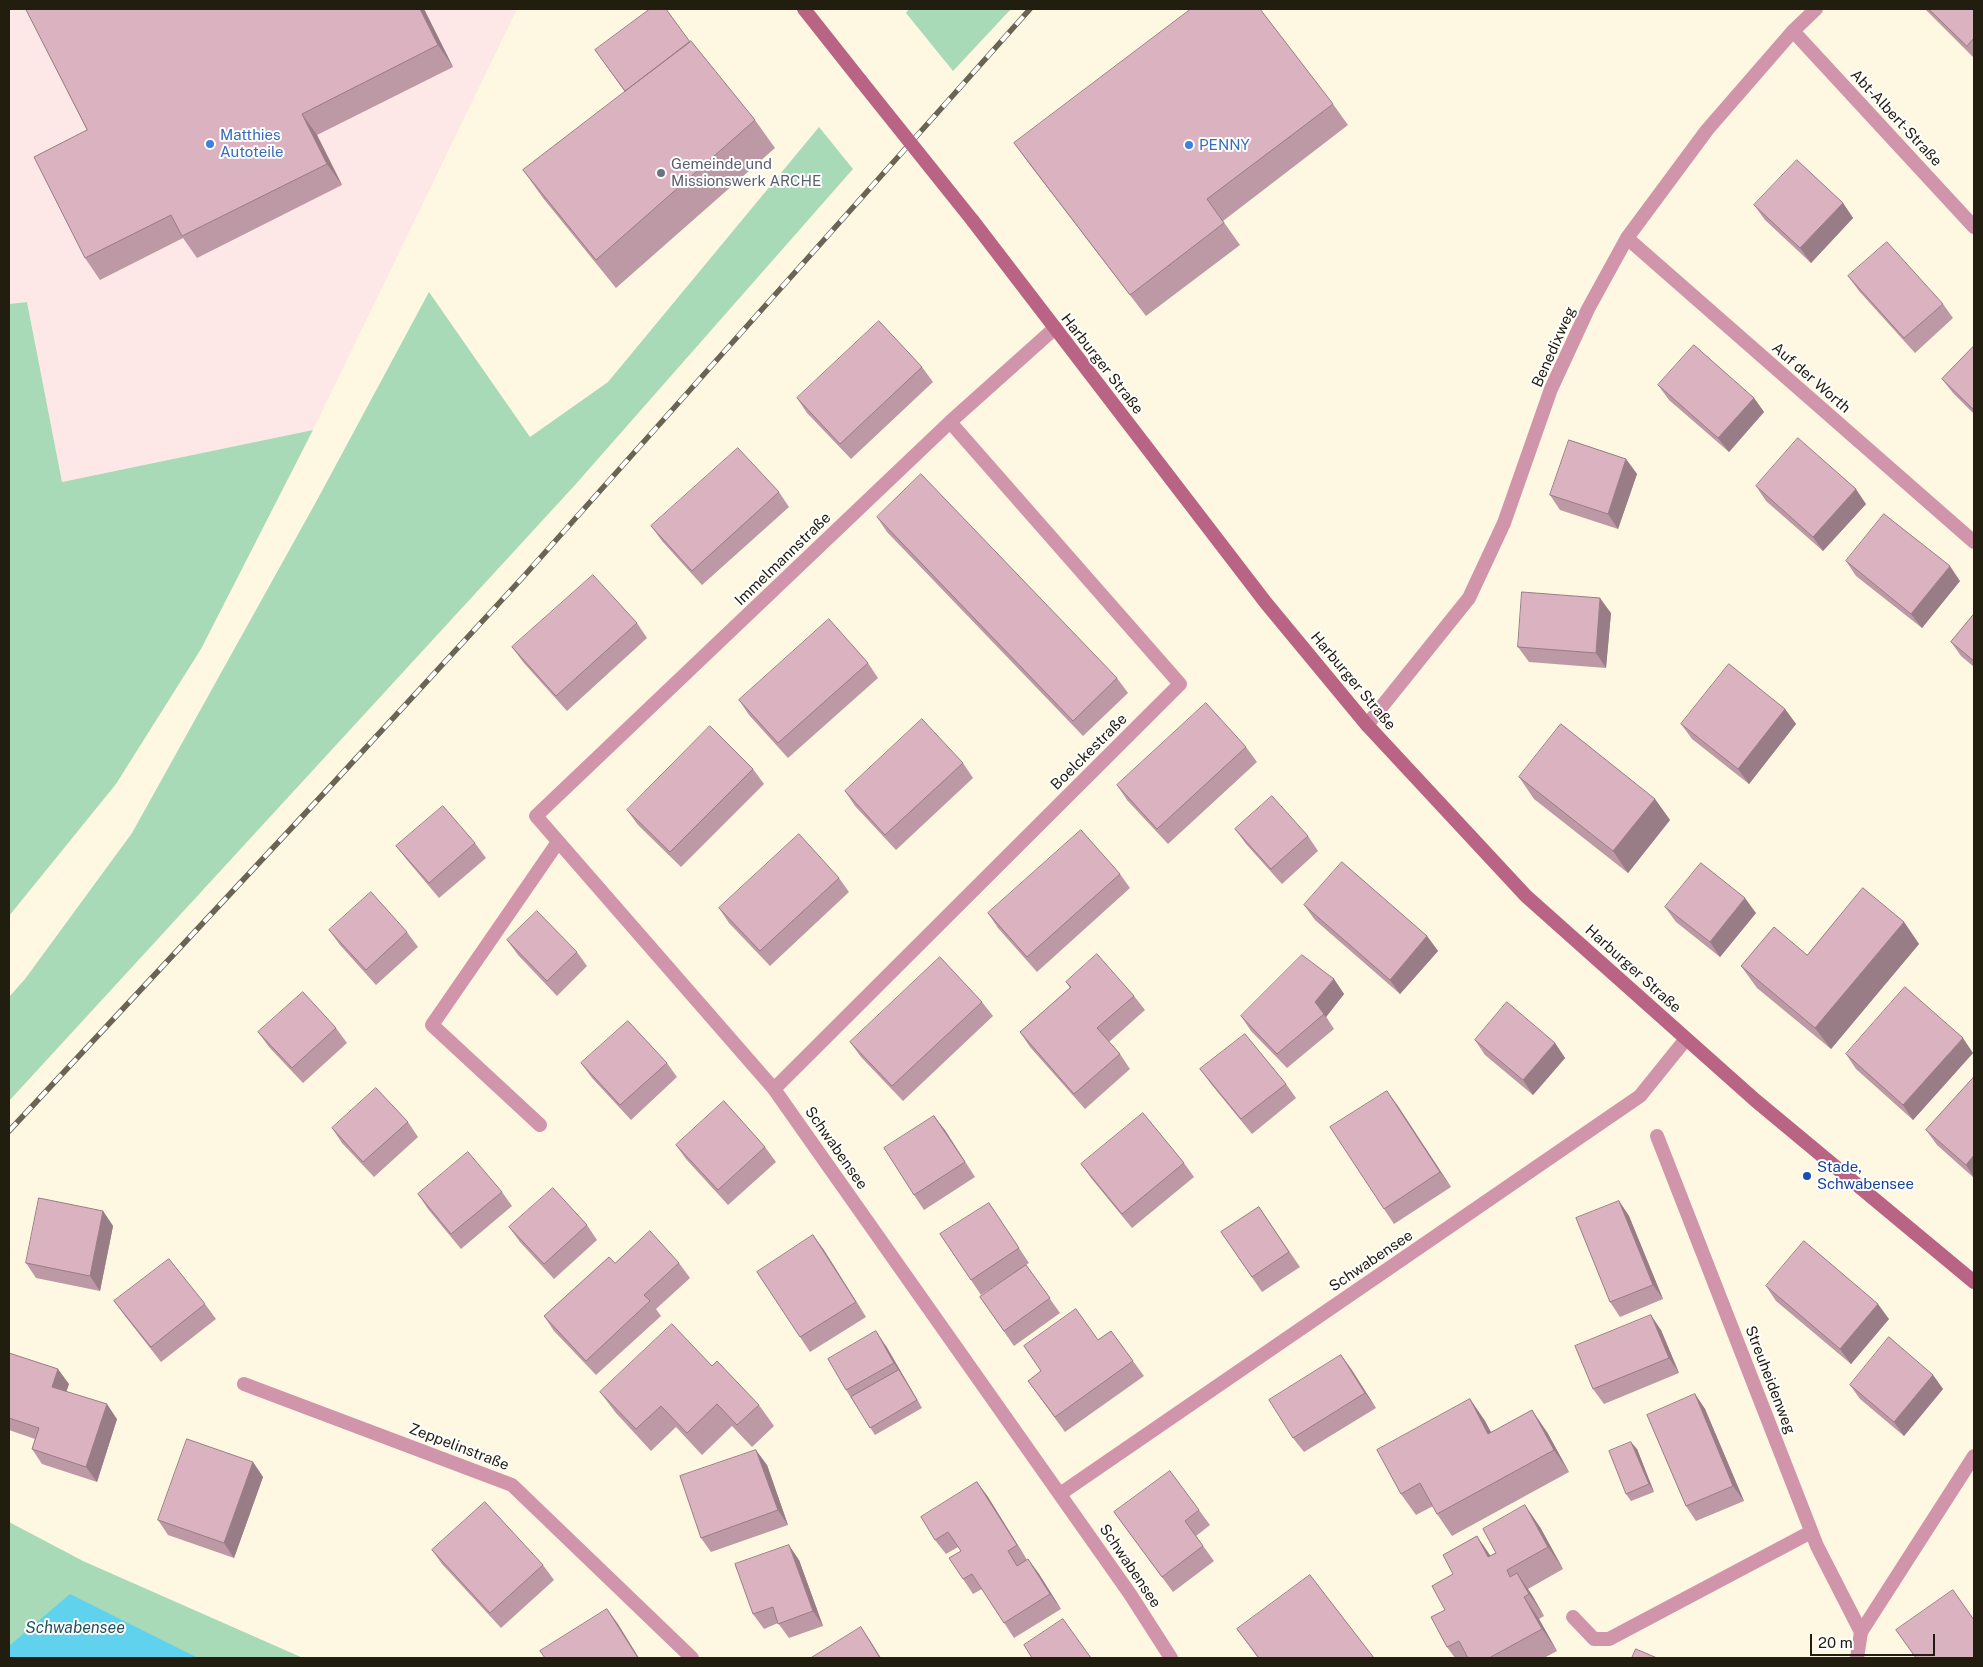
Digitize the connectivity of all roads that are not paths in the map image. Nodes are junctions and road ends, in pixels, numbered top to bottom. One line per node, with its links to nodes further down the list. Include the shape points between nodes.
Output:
1 (804, 9): 6 (main road, Harburger Straße, bridge)
2 (1816, 9): 3 (street, Benedixweg)
3 (1793, 31): 4 (street, Abt-Albert-Straße); 5 (street, Benedixweg, via 1707,130)
4 (1974, 227)
5 (1627, 238): 8 (street, Auf der Worth); 9 (street, Benedixweg, via 1588,309 1551,389 1504,523 1469,598)
6 (1055, 328): 7 (street, Immelmannstraße); 9 (main road, Harburger Straße, via 1266,603)
7 (950, 422): 10 (street, Immelmannstraße); 13 (street, Boelckestraße, via 1180,684)
8 (1974, 542)
9 (1367, 724): 12 (main road, Harburger Straße, via 1526,896)
10 (536, 816): 11 (street, Schwabensee)
11 (558, 842): 13 (street, Schwabensee); 14 (street, via 432,1025)
12 (1686, 1039): 16 (main road, Harburger Straße, via 1821,1157); 19 (street, Schwabensee, via 1640,1096)
13 (774, 1089): 19 (street, Schwabensee)
14 (540, 1126)
15 (1657, 1136): 20 (street, Streuheidenweg)
16 (1974, 1282)
17 (244, 1384): 23 (street, Zeppelinstraße, via 512,1485)
18 (1974, 1456): 22 (street)
19 (1060, 1494): 24 (street, Schwabensee)
20 (1811, 1532): 21 (street, via 1609,1639 1594,1639); 22 (street, Streuheidenweg)
21 (1573, 1617)
22 (1861, 1632): 25 (street)
23 (692, 1658)
24 (1171, 1658)
25 (1857, 1658)

